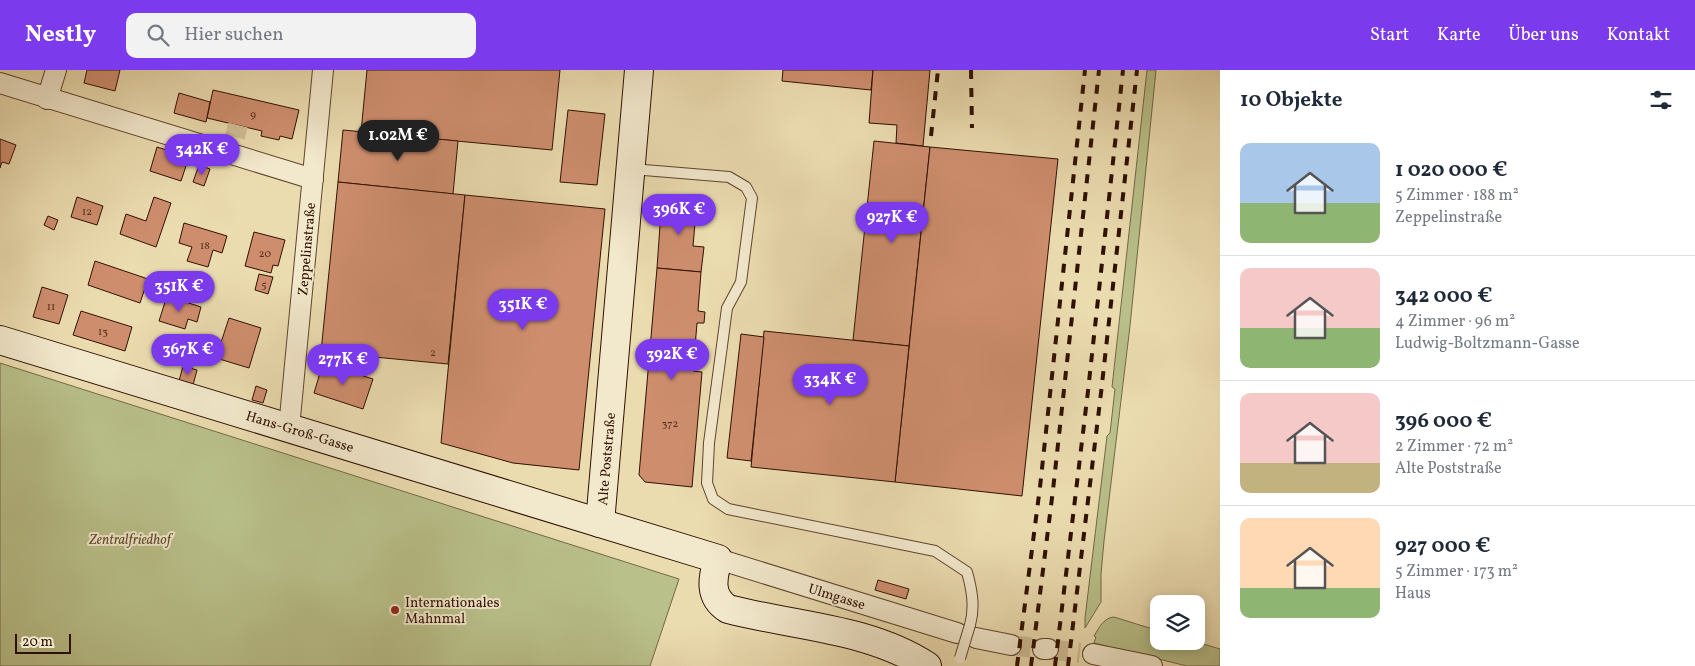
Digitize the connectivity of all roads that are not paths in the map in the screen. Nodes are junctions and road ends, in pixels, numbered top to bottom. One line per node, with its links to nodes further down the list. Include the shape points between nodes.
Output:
1 (56, 70): 5 (street)
2 (323, 70): 7 (street, Zeppelinstraße)
3 (639, 70): 6 (street, Alte Poststraße)
4 (0, 83): 5 (street)
5 (47, 99): 7 (street)
6 (631, 169): 10 (street, Alte Poststraße); 12 (lane, via 729,177 746,188 752,198 741,282 727,308 711,424 707,483 713,499 728,509 935,552 967,572 973,593)
7 (313, 179): 9 (street, Zeppelinstraße)
8 (0, 340): 9 (street, Hans-Groß-Gasse)
9 (289, 428): 10 (street, Hans-Groß-Gasse)
10 (600, 523): 11 (street, Alte Poststraße)
11 (718, 559): 12 (street, Ulmgasse); 16 (street, via 713,589 720,604 728,609 832,630 884,645)
12 (968, 632): 13 (street, Ulmgasse); 15 (lane, bridge)
13 (1011, 645)
14 (1085, 654): 17 (street)
15 (958, 662)
16 (927, 666)
17 (1152, 666)

